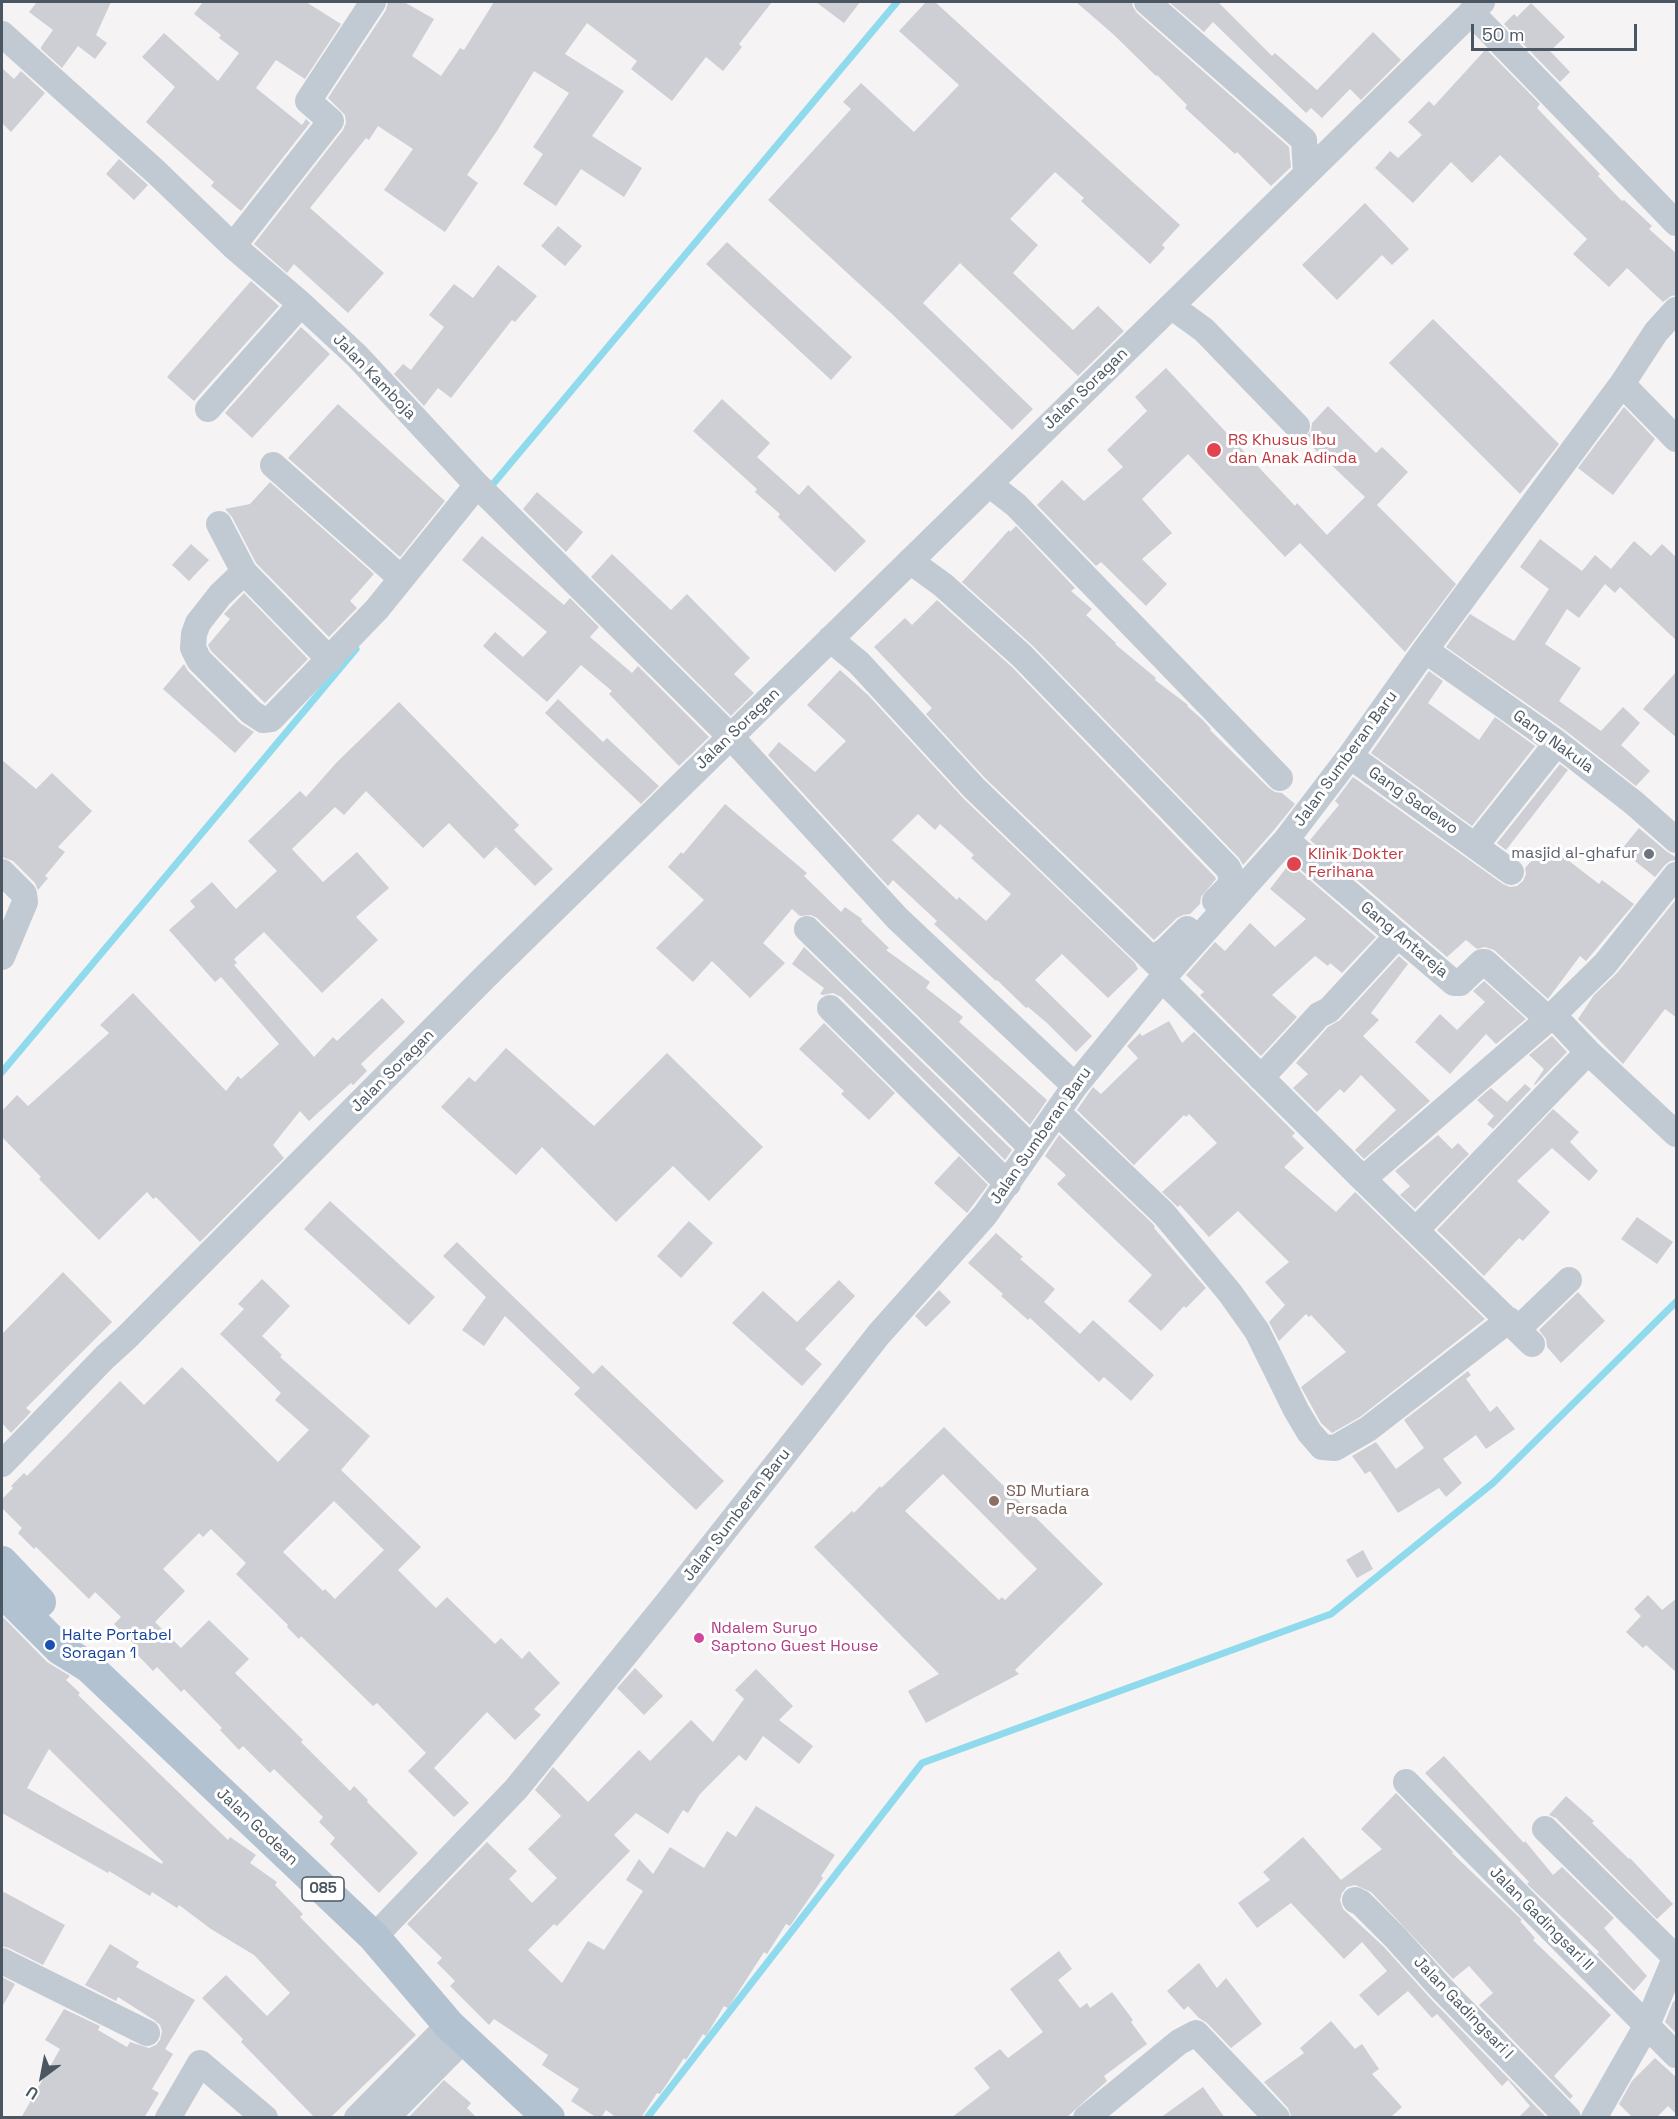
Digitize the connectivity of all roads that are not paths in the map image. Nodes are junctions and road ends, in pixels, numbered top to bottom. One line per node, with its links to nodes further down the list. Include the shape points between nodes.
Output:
1 (373, 2): 7 (street, via 308,101 331,121)
2 (1147, 2): 5 (street, via 1304,140)
3 (1477, 7): 5 (street, Jalan Soragan); 6 (street)
4 (2, 34): 7 (street, Jalan Kamboja)
5 (1306, 173): 9 (street, Jalan Soragan)
6 (1677, 223)
7 (233, 246): 8 (street, Jalan Kamboja)
8 (301, 303): 12 (street); 17 (street, Jalan Kamboja, via 357,356)
9 (1171, 306): 13 (street, via 1204,330); 16 (street, Jalan Soragan)
10 (1677, 310): 11 (street, Jalan Sumberan Baru, via 1656,332)
11 (1622, 384): 14 (street); 23 (street, Jalan Sumberan Baru)
12 (208, 409)
13 (1297, 426)
14 (1677, 440)
15 (273, 465): 21 (street)
16 (989, 483): 19 (street, Jalan Soragan); 28 (street, via 1016,505)
17 (487, 495): 21 (street); 25 (street, Jalan Kamboja)
18 (219, 524): 20 (street)
19 (910, 561): 22 (street, Jalan Soragan); 38 (street, via 944,585 1022,656 1228,868 1232,877 1229,887 1158,955)
20 (244, 572): 24 (street); 24 (street, via 198,623 194,648 205,667 251,712 267,720 275,717)
21 (401, 578): 24 (street)
22 (830, 639): 25 (street, Jalan Soragan); 38 (street, via 859,663 974,788)
23 (1425, 650): 26 (street, Gang Nakula); 27 (street, Jalan Sumberan Baru)
24 (330, 660)
25 (730, 736): 43 (street, Jalan Kamboja, via 897,918); 52 (street, Jalan Soragan)
26 (1557, 743): 30 (street, Gang Nakula); 31 (street)
27 (1350, 756): 29 (street, Jalan Sumberan Baru); 31 (street, Gang Sadewo)
28 (1280, 778)
29 (1286, 840): 36 (street, Gang Antareja); 38 (street, Jalan Sumberan Baru)
30 (1677, 840)
31 (1476, 845): 33 (street, Gang Sadewo)
32 (2, 872): 37 (street, via 24,894 25,902)
33 (1511, 872)
34 (1677, 875): 40 (street, via 1605,964)
35 (807, 929): 46 (street)
36 (1398, 935): 40 (street, Gang Antareja, via 1454,983 1460,983 1485,962); 42 (street)
37 (2, 957)
38 (1159, 970): 42 (street); 43 (street, Jalan Sumberan Baru)
39 (830, 1008): 48 (street)
40 (1550, 1017): 41 (street); 47 (street)
41 (1588, 1052): 45 (street); 49 (street)
42 (1261, 1078): 47 (street)
43 (1075, 1086): 44 (street, Jalan Sumberan Baru)
44 (1058, 1112): 46 (street, Jalan Sumberan Baru); 51 (street, via 1164,1214 1230,1293 1257,1331 1296,1410 1322,1447 1335,1448 1368,1429)
45 (1677, 1134)
46 (1032, 1148): 48 (street, Jalan Sumberan Baru)
47 (1363, 1179): 49 (street)
48 (1008, 1184): 59 (street, Jalan Sumberan Baru, via 879,1334 516,1789)
49 (1416, 1230): 51 (street)
50 (1569, 1280): 51 (street)
51 (1520, 1331)
52 (2, 1464)
53 (2, 1562): 55 (main road, Jalan Godean, via 73,1636)
54 (2, 1591): 55 (main road, Jalan Godean / 085, via 60,1649)
55 (89, 1667): 59 (main road, Jalan Godean / 085)
56 (1406, 1782): 62 (street, Jalan Gadingsari II)
57 (1545, 1829): 60 (street)
58 (1355, 1900): 73 (street, Jalan Gadingsari I)
59 (374, 1937): 63 (main road, Jalan Godean / 085)
60 (1676, 1957): 62 (street)
61 (2, 1961): 64 (street)
62 (1647, 2025): 65 (street, Jalan Gadingsari II); 74 (street)
63 (457, 2032): 68 (street); 69 (street); 70 (main road, Jalan Godean / 085)
64 (147, 2033)
65 (1677, 2055)
66 (168, 2118): 67 (street, via 200,2063)
67 (265, 2118)
68 (357, 2118)
69 (386, 2118)
70 (549, 2118)
71 (1086, 2118): 72 (street, via 1179,2042 1196,2033)
72 (1277, 2118)
73 (1568, 2118)
74 (1594, 2118)

